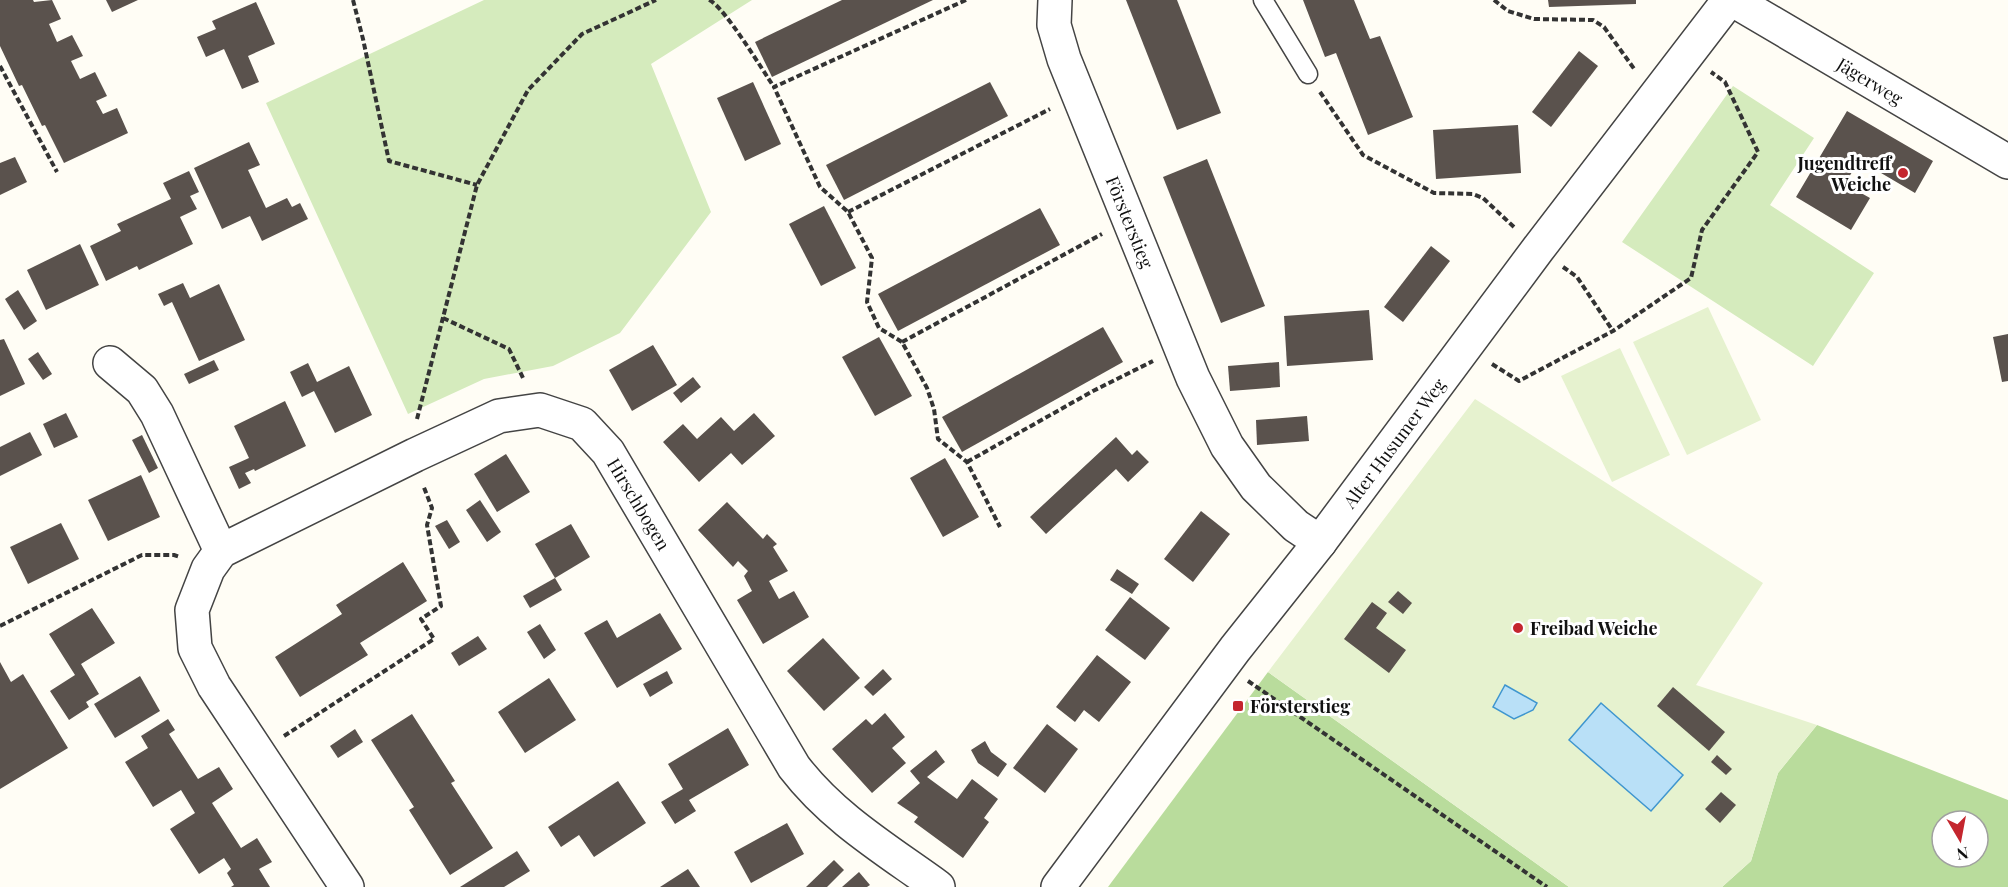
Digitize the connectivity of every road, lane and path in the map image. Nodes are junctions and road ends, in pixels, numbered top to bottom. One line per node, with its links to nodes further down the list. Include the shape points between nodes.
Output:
1 (353, 0): 17 (path, via 389,161)
2 (656, 0): 17 (path, via 582,34 528,90)
3 (710, 0): 13 (path)
4 (966, 0): 13 (path)
5 (1055, 0): 14 (street, Försterstieg, via 1054,25)
6 (1263, 0): 11 (lane)
7 (1494, 0): 12 (path, via 1508,11 1534,19 1593,20 1604,27)
8 (1731, 0): 15 (street, Jägerweg); 32 (street, Alter Husumer Weg)
9 (0, 66): 16 (path)
10 (1711, 71): 23 (path, via 1725,82 1758,152 1702,230 1691,278)
11 (1308, 74): 20 (path, via 1363,155 1434,193 1483,198)
12 (1638, 75)
13 (774, 87): 18 (path, via 820,186)
14 (1078, 94): 18 (path); 19 (street, Försterstieg)
15 (2008, 162)
16 (57, 172)
17 (477, 185): 22 (path)
18 (848, 212): 24 (path, via 872,258 867,302 879,327)
19 (1129, 220): 24 (path); 25 (street, Försterstieg)
20 (1522, 234)
21 (1563, 267): 23 (path, via 1577,277)
22 (443, 318): 26 (path); 29 (path, via 414,430)
23 (1613, 331): 27 (path, via 1519,381)
24 (902, 342): 30 (path, via 927,388 938,439)
25 (1180, 347): 30 (path); 32 (street, Försterstieg, via 1227,446 1256,488 1296,526)
26 (508, 349)
27 (1489, 362)
28 (111, 363): 33 (street, via 142,390 157,414)
29 (415, 455): 33 (street, Hirschbogen); 36 (path, via 432,508 427,525 441,606 421,620 434,639); 38 (street, Hirschbogen, via 499,416 540,410 582,424 608,452 794,767 845,821)
30 (967, 462): 31 (path)
31 (1000, 526)
32 (1320, 542): 39 (street, Alter Husumer Weg)
33 (214, 560): 34 (path, via 142,555); 36 (street, via 192,610 195,648 214,686)
34 (0, 626)
35 (1247, 680): 40 (path)
36 (259, 753): 37 (street)
37 (347, 887)
38 (938, 887)
39 (1058, 887)
40 (1547, 887)

